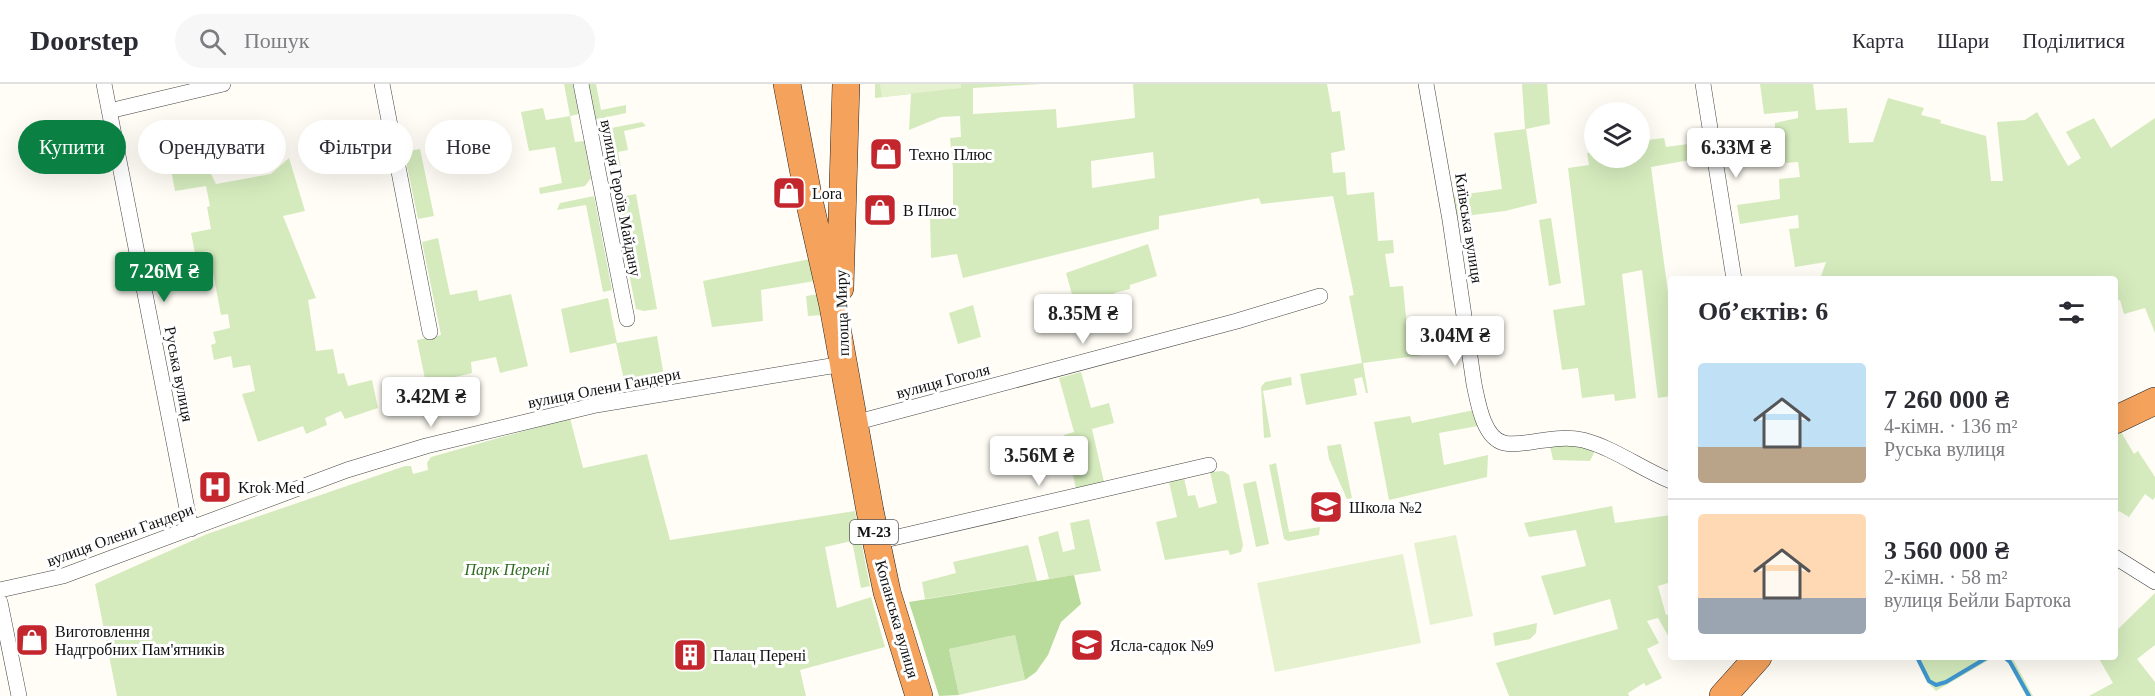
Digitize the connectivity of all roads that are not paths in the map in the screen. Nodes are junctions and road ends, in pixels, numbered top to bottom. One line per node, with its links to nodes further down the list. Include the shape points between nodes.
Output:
1 (104, 84): 9 (street, Руська вулиця)
2 (223, 84): 9 (street)
3 (382, 84): 15 (street)
4 (581, 84): 14 (street, вулиця Героїв Майдану)
5 (787, 84): 11 (highway, площа Миру / М-23)
6 (846, 84): 10 (highway, площа Миру / М-23)
7 (1426, 84): 21 (street, Київська вулиця, via 1477,401 1487,428 1498,441 1508,444 1581,439)
8 (1703, 84): 12 (street)
9 (109, 111): 22 (street, Руська вулиця)
10 (843, 191): 11 (highway, via 838,205 828,213); 16 (highway, площа Миру / М-23)
11 (809, 200): 16 (highway, площа Миру / М-23)
12 (1734, 276)
13 (1320, 296): 19 (street, вулиця Гоголя)
14 (627, 319)
15 (430, 332)
16 (843, 364): 19 (highway, Копанська вулиця / М-23); 22 (street, вулиця Олени Гандери, via 596,405 437,443 347,470)
17 (2155, 401): 18 (highway)
18 (2118, 419)
19 (854, 423): 23 (highway, Копанська вулиця / М-23)
20 (1209, 465): 23 (street)
21 (1668, 480)
22 (191, 529): 26 (street, вулиця Олени Гандери, via 63,576)
23 (876, 542): 30 (highway, Копанська вулиця / М-23, via 890,605)
24 (2118, 559): 25 (street)
25 (2155, 582)
26 (0, 591)
27 (0, 602): 29 (street)
28 (1755, 660): 31 (highway)
29 (19, 696)
30 (919, 696)
31 (1723, 696)

